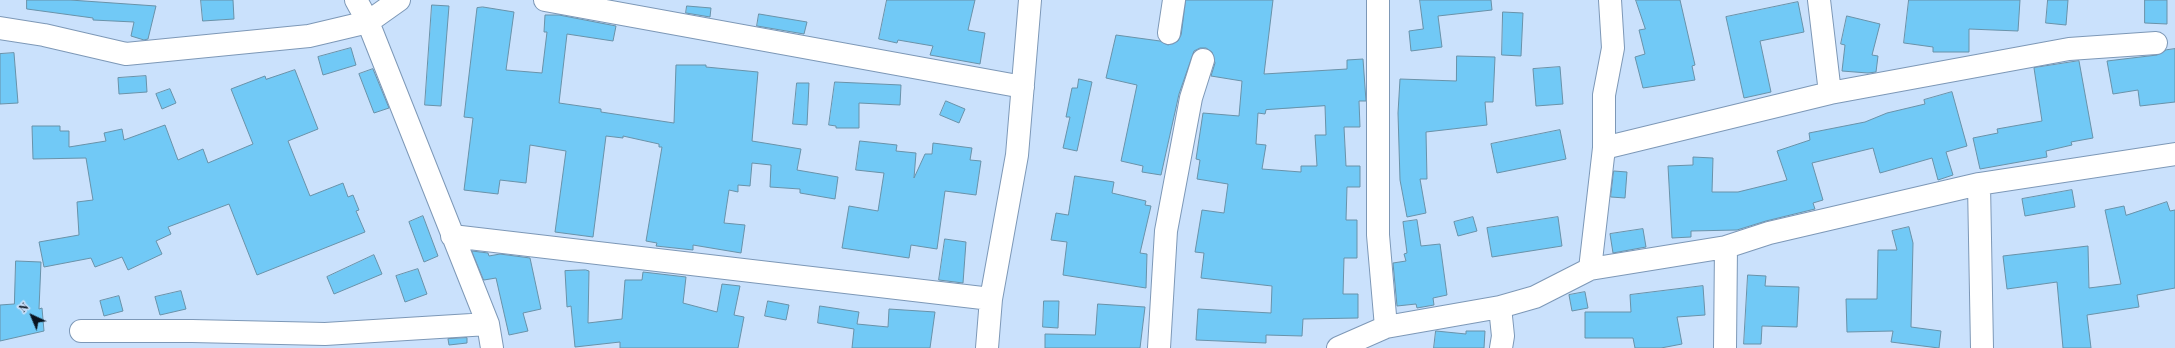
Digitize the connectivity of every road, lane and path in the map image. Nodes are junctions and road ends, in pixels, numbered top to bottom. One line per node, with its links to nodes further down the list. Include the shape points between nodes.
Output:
1 (356, 0): 9 (street)
2 (399, 0): 9 (street)
3 (545, 0): 14 (street)
4 (1030, 0): 14 (street)
5 (1174, 0): 11 (street)
6 (1378, 0): 25 (street, via 1378,235)
7 (1610, 0): 16 (street, via 1612,48 1604,95)
8 (1819, 0): 15 (street)
9 (368, 22): 10 (street, via 309,36 126,54 44,35); 19 (street)
10 (0, 28)
11 (1169, 33)
12 (2156, 43): 15 (street, via 2070,49)
13 (1203, 60): 30 (street, via 1191,98 1166,231)
14 (1023, 87): 22 (street, via 1017,155)
15 (1830, 93): 16 (street)
16 (1604, 148): 21 (street)
17 (2175, 154): 18 (street)
18 (1979, 184): 20 (street, via 1770,233); 34 (street)
19 (452, 236): 22 (street); 24 (street)
20 (1726, 247): 21 (street); 33 (street)
21 (1590, 269): 23 (street, via 1535,297)
22 (991, 299): 29 (street)
23 (1500, 306): 25 (street); 32 (street, via 1503,336)
24 (488, 324): 27 (street); 28 (street)
25 (1386, 327): 31 (street)
26 (81, 331): 27 (street)
27 (192, 339)
28 (492, 348)
29 (987, 348)
30 (1159, 348)
31 (1338, 348)
32 (1501, 348)
33 (1725, 348)
34 (1982, 348)

